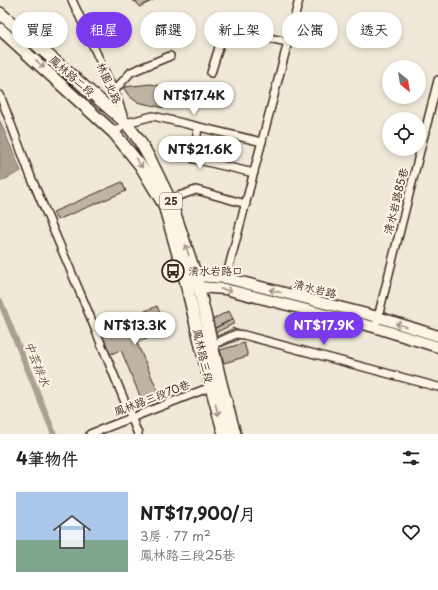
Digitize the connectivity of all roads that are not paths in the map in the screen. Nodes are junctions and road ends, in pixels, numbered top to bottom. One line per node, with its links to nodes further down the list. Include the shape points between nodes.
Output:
1 (72, 0): 11 (street, 林園北路)
2 (299, 0): 3 (street)
3 (296, 12)
4 (0, 14): 13 (main road, 鳳林路二段 / 25)
5 (0, 28): 15 (main road, 鳳林路二段 / 25, one-way to 15)
6 (282, 41): 9 (street, via 228,29 224,31)
7 (286, 48): 16 (street)
8 (170, 56): 11 (street, via 131,72)
9 (211, 73)
10 (438, 80): 24 (street, 清水岩路85巷)
11 (114, 91): 13 (street, 林園北路)
12 (0, 95): 30 (street, via 31,177)
13 (126, 123): 14 (street, via 153,116); 15 (street); 18 (main road, 林園北路 / 25, via 147,153)
14 (198, 127): 16 (street); 17 (street, via 194,159)
15 (114, 133): 22 (main road, 25, one-way to 22, via 140,165 164,205)
16 (262, 142): 17 (street)
17 (254, 173): 19 (street)
18 (170, 199): 19 (street, via 196,190); 20 (main road, 林園北路 / 25, one-way to 18)
19 (246, 204): 21 (street)
20 (196, 276): 21 (street, 清水岩路); 22 (street, 清水岩路); 23 (main road, 林園北路 / 25)
21 (226, 278): 24 (street, 清水岩路, one-way to 21)
22 (186, 282): 23 (street, 清水岩路); 28 (main road, 鳳林路三段 / 25)
23 (199, 287): 24 (street, 清水岩路, one-way to 24, via 225,289); 26 (main road, 鳳林路三段 / 25)
24 (376, 322): 25 (street, 清水岩路, one-way to 24); 27 (street, 清水岩路)
25 (438, 336)
26 (212, 344): 28 (main road, 鳳林路三段 / 25); 29 (street, via 236,334 244,335)
27 (438, 347)
28 (216, 385): 30 (street, 鳳林路三段70巷); 33 (main road, 鳳林路三段 / 25, one-way to 33); 34 (main road, 鳳林路三段 / 25)
29 (438, 387)
30 (131, 417): 31 (street, 鳳林路三段70巷); 32 (street)
31 (90, 434)
32 (138, 434)
33 (224, 434)
34 (235, 434)

